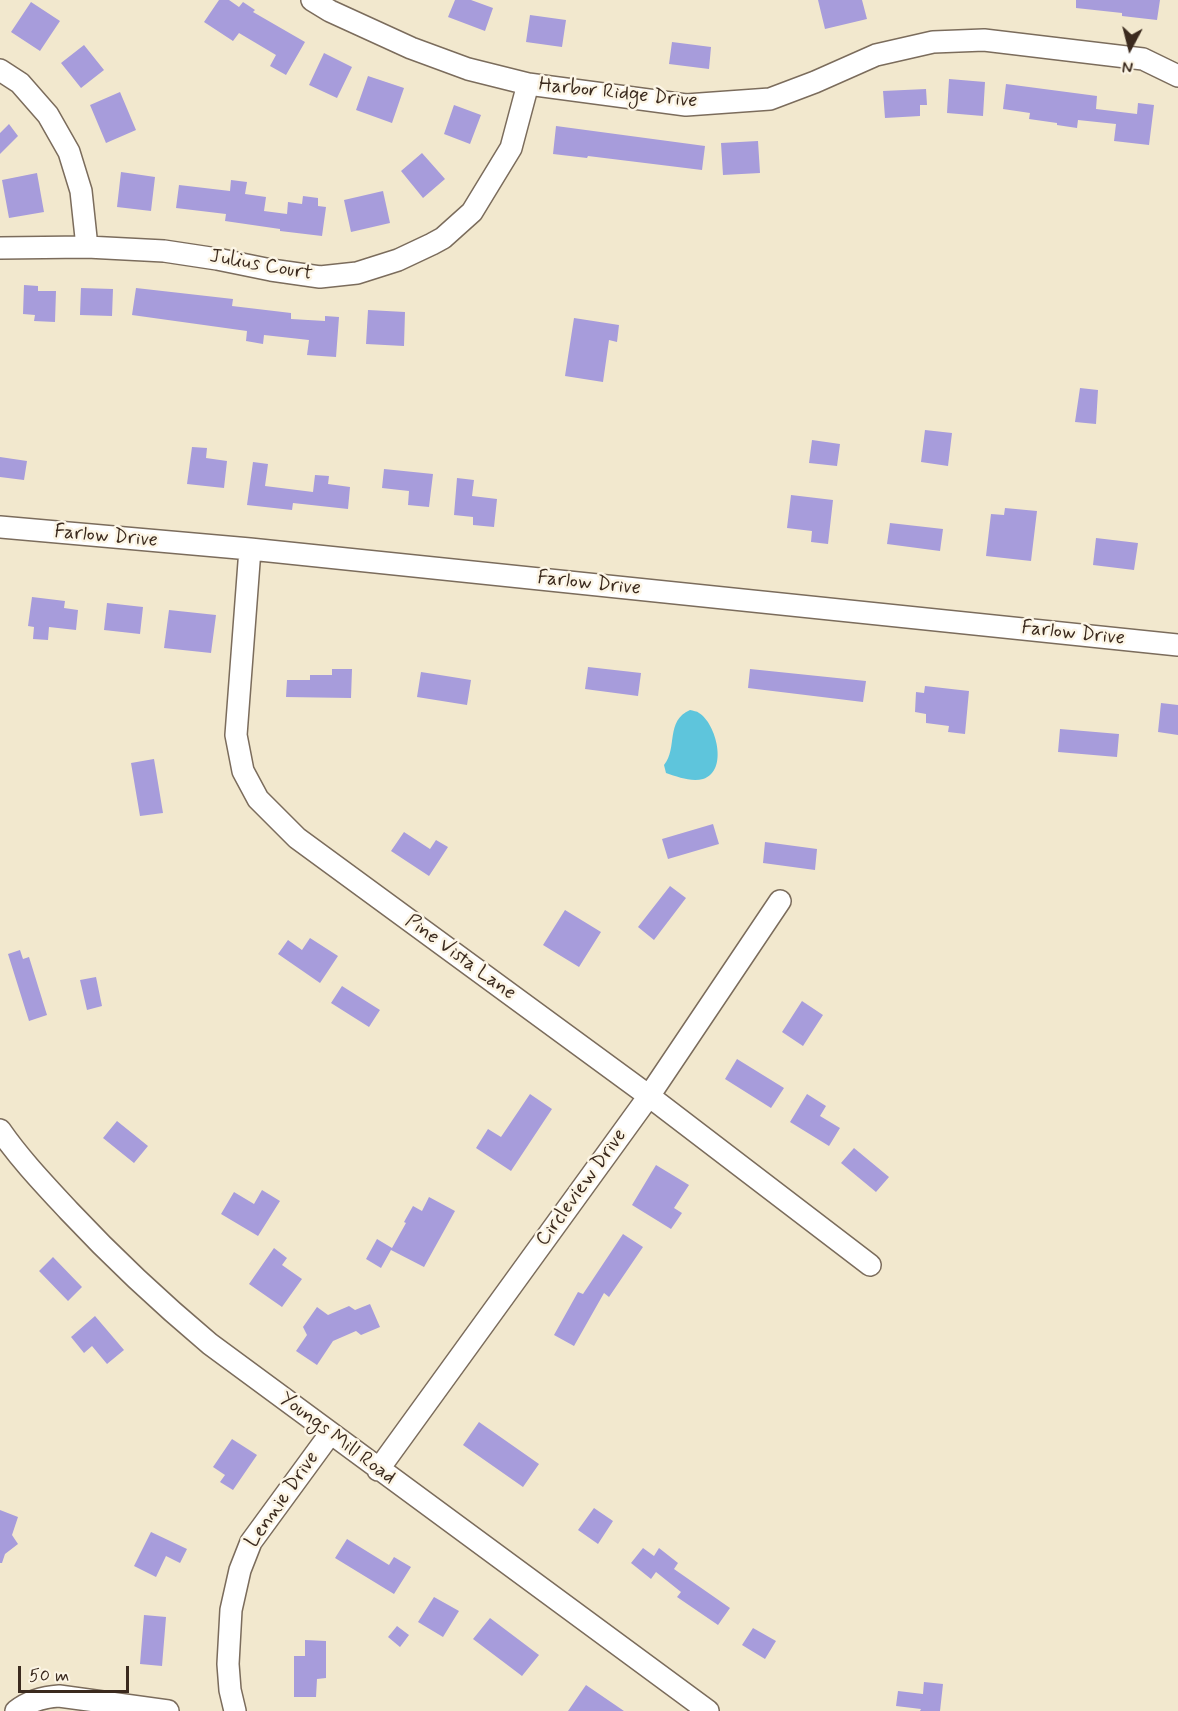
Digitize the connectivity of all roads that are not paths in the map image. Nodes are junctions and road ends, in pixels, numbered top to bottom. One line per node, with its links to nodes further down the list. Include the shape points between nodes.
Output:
1 (312, 0): 4 (street, Harbor Ridge Drive, via 411,48 468,69)
2 (0, 70): 6 (street, via 20,83 48,115 69,152 81,192)
3 (1178, 76): 4 (street, Harbor Ridge Drive, via 1143,59 984,40 933,42 876,55 770,99 686,105)
4 (528, 84): 6 (street, Julius Court, via 511,148 472,212 443,238 398,260 357,273 320,277 164,251)
5 (0, 248): 6 (street, Julius Court)
6 (87, 248)
7 (0, 527): 8 (street, Farlow Drive)
8 (250, 549): 9 (street, Farlow Drive); 11 (street, Pine Vista Lane, via 236,735 243,771 258,799 297,838)
9 (1178, 645)
10 (780, 901): 11 (street, Circleview Drive)
11 (649, 1096): 13 (street, Pine Vista Lane); 15 (street, Circleview Drive)
12 (0, 1130): 14 (street, Youngs Mill Road, via 46,1186 153,1295 210,1344)
13 (870, 1265)
14 (330, 1434): 15 (street, Youngs Mill Road); 18 (street, Lennie Drive, via 251,1542 240,1570 231,1610 228,1664)
15 (378, 1470): 19 (street, Youngs Mill Road)
16 (16, 1711): 17 (street, via 27,1703 59,1696)
17 (168, 1711)
18 (235, 1711)
19 (708, 1711)

